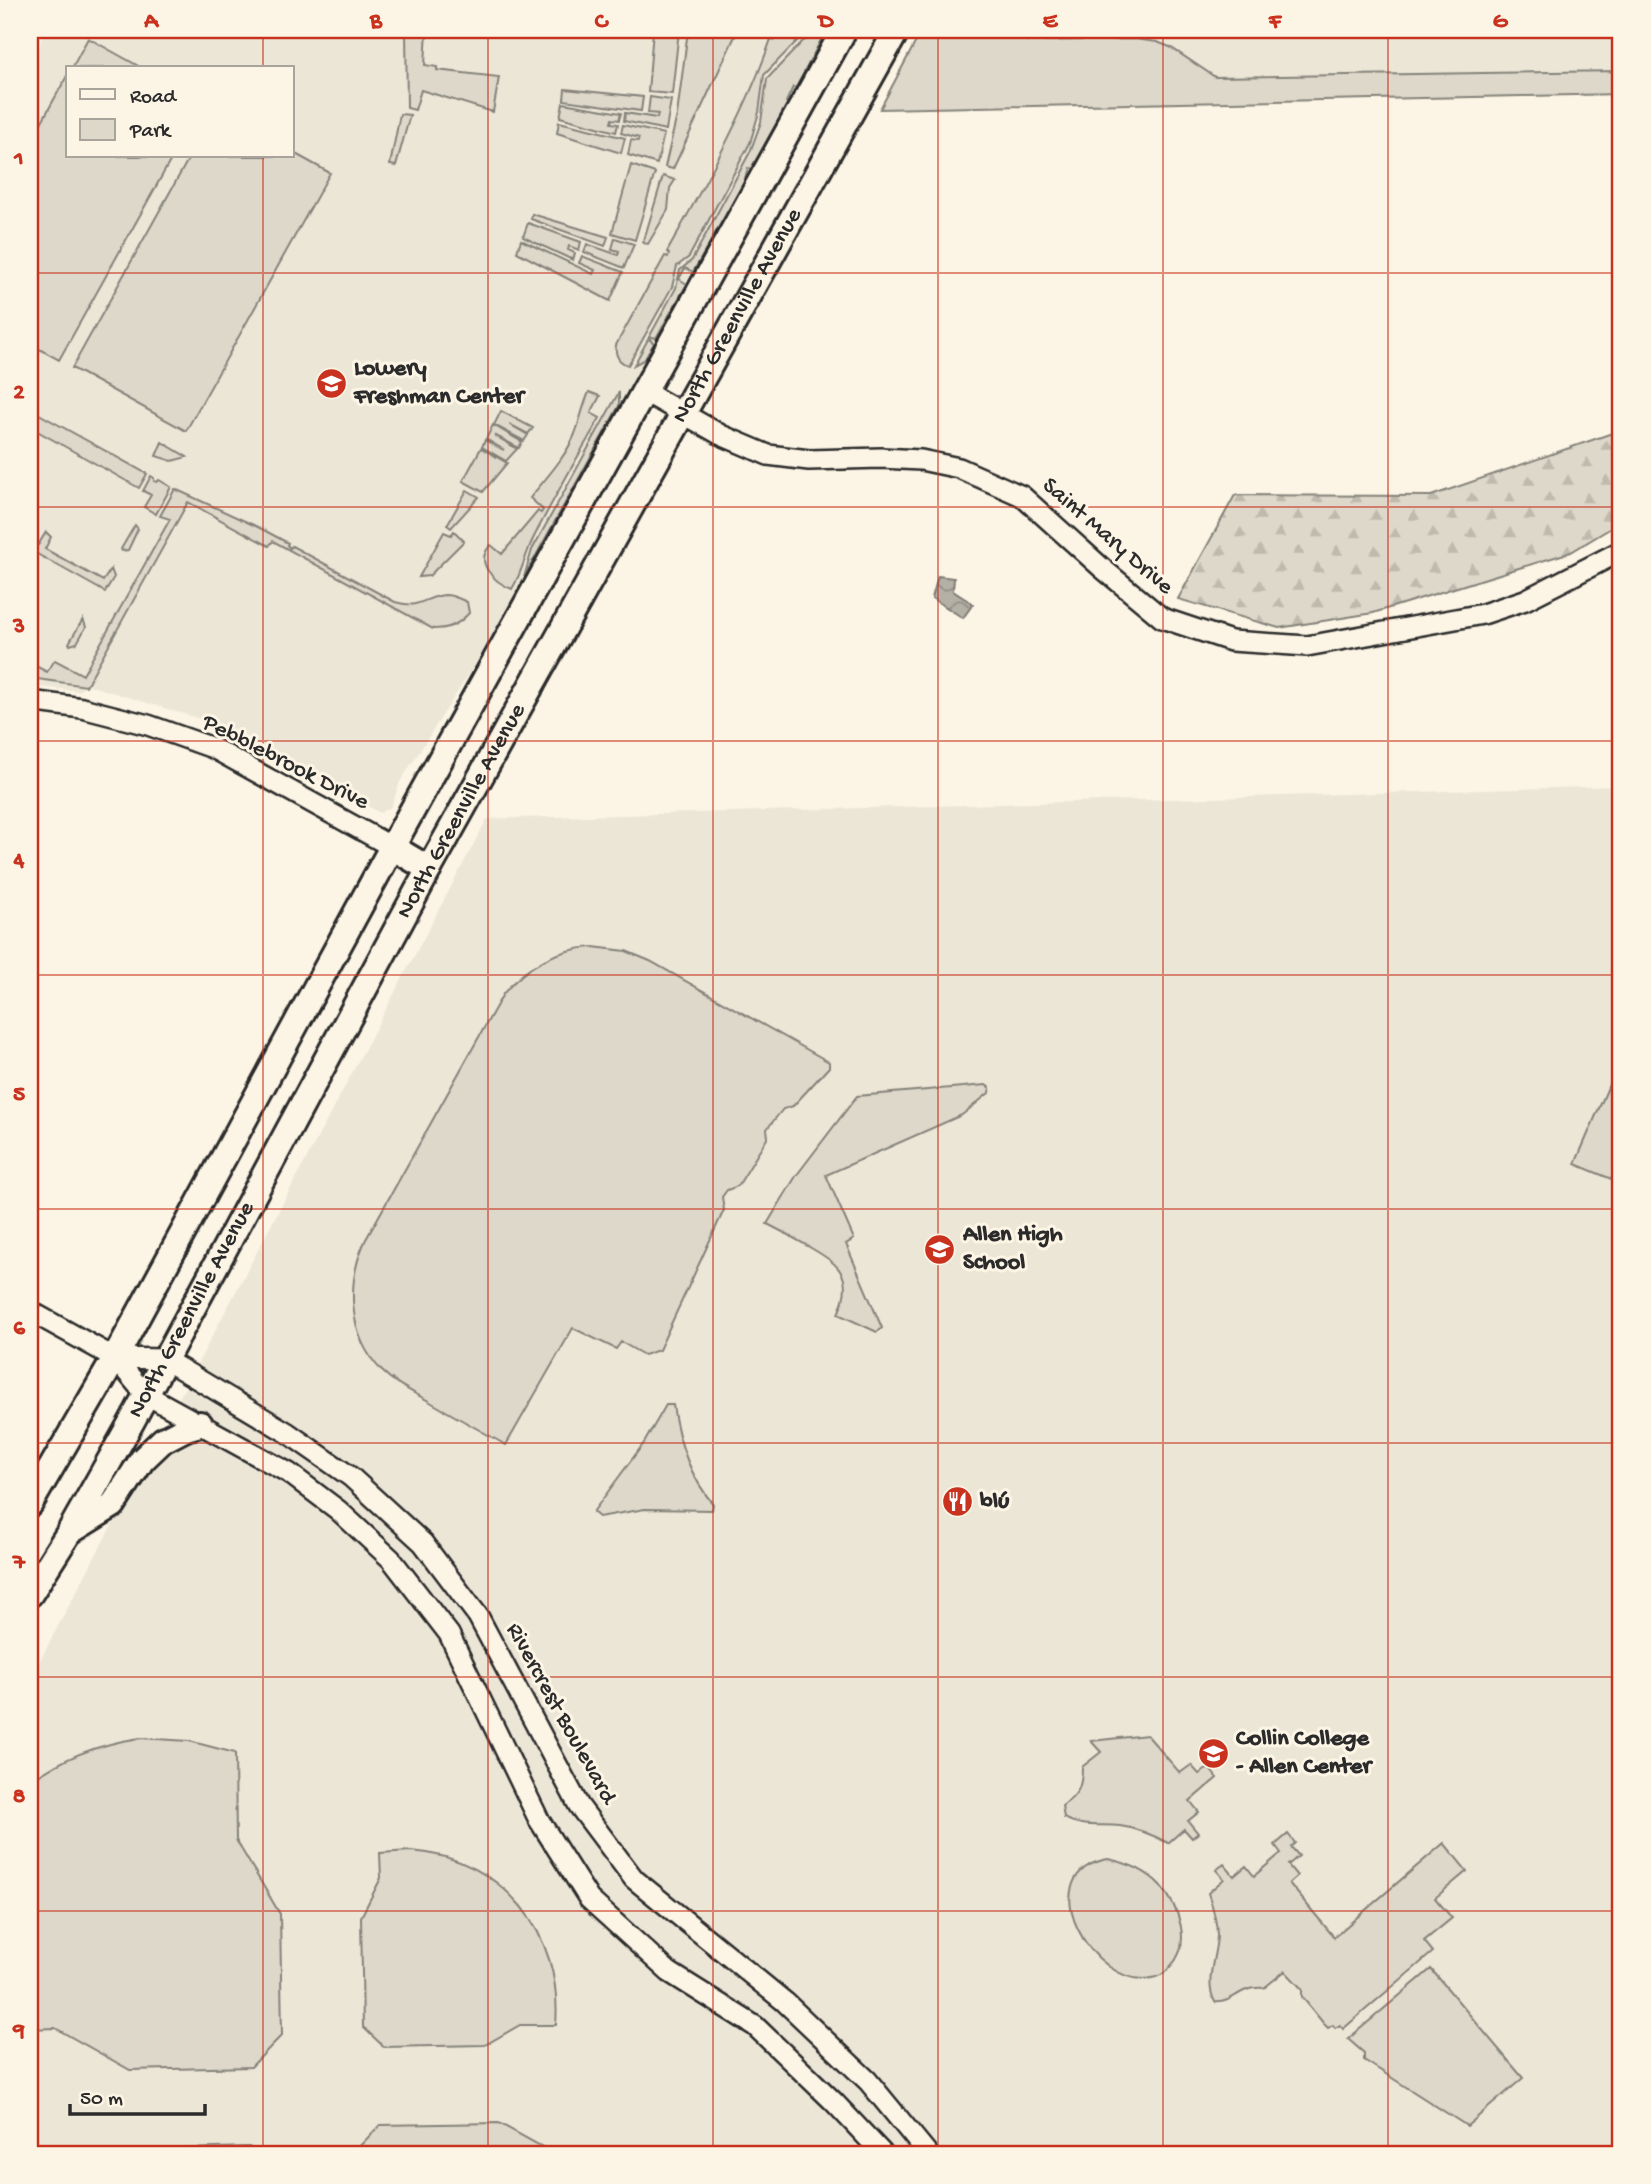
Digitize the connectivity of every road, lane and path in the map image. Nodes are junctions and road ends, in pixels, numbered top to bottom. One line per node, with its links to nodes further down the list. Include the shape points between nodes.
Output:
1 (844, 30): 3 (main road, North Greenville Avenue)
2 (897, 30): 4 (main road, North Greenville Avenue)
3 (645, 392): 4 (street, Saint Mary Drive); 7 (main road, North Greenville Avenue)
4 (682, 413): 5 (street, Saint Mary Drive, via 768,455 808,460 921,460 960,468 1022,496 1163,618 1231,641 1307,646 1483,614 1525,600); 8 (main road, North Greenville Avenue)
5 (1621, 551)
6 (30, 701): 7 (street, Pebblebrook Drive, via 82,708 213,748)
7 (392, 848): 8 (main road); 10 (main road, North Greenville Avenue)
8 (429, 869): 11 (main road, North Greenville Avenue)
9 (30, 1311): 10 (street, Rivercrest Boulevard)
10 (115, 1358): 11 (street, Rivercrest Boulevard); 12 (street, Rivercrest Boulevard); 14 (main road, North Greenville Avenue)
11 (164, 1359): 12 (main road, North Greenville Avenue); 18 (street, Rivercrest Boulevard, via 351,1476 423,1544 478,1616 579,1806 634,1879 785,2002 868,2081)
12 (145, 1394): 13 (street, Rivercrest Boulevard); 15 (main road, North Greenville Avenue)
13 (200, 1424): 15 (main road, via 163,1440 142,1460 113,1505); 17 (street, Rivercrest Boulevard, via 289,1473 391,1559 449,1634 539,1820 589,1899 669,1972 755,2026)
14 (30, 1504)
15 (70, 1531): 16 (main road, North Greenville Avenue)
16 (30, 1594)
17 (883, 2154)
18 (928, 2154)

